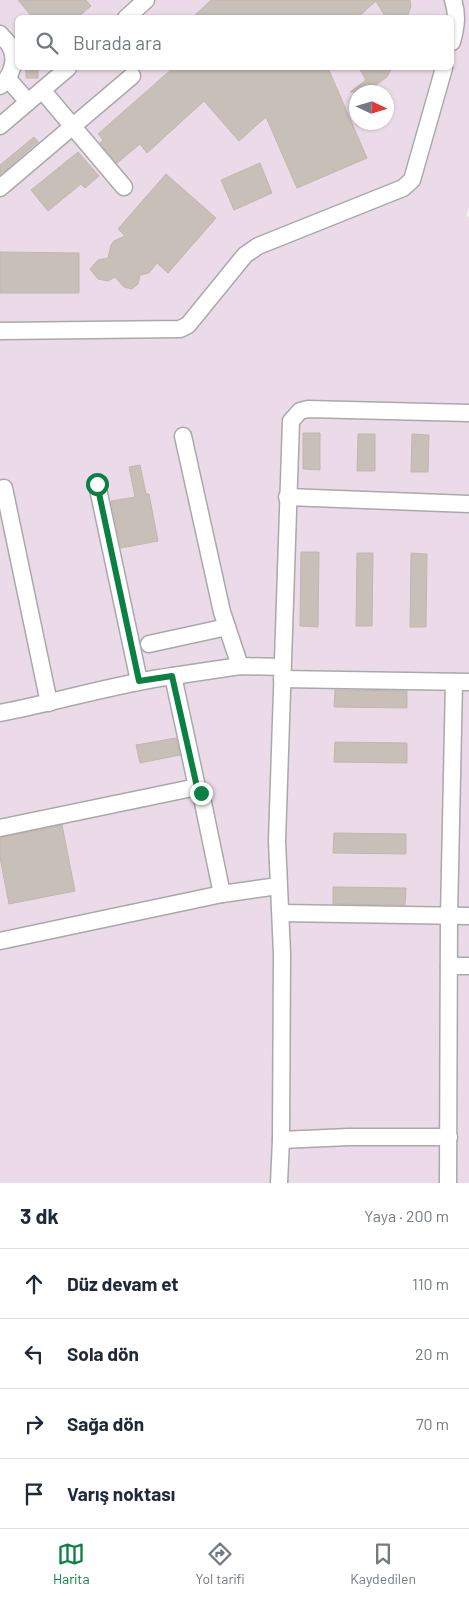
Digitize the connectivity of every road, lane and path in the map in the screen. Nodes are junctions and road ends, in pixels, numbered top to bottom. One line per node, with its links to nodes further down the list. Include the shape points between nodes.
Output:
1 (453, 0): 3 (lane, via 457,11)
2 (0, 34): 7 (lane, via 11,47 12,70)
3 (454, 34)
4 (66, 70): 8 (lane)
5 (443, 70): 14 (lane, via 412,180 403,188 258,246 245,255 188,325 180,329)
6 (132, 76): 11 (lane)
7 (4, 82): 9 (lane)
8 (42, 90): 9 (lane); 11 (lane)
9 (28, 102): 10 (lane)
10 (0, 126)
11 (73, 126): 12 (lane); 13 (lane)
12 (124, 187)
13 (0, 188)
14 (0, 330)
15 (469, 413): 19 (lane, via 300,411 291,421)
16 (183, 436): 21 (lane)
17 (97, 484): 26 (lane)
18 (4, 488): 28 (lane)
19 (287, 497): 20 (lane); 24 (lane)
20 (469, 504)
21 (227, 627): 22 (lane); 23 (lane)
22 (149, 644)
23 (240, 666): 24 (lane); 25 (lane)
24 (282, 673): 27 (lane); 32 (lane)
25 (172, 676): 26 (lane); 30 (lane)
26 (139, 681): 28 (lane)
27 (462, 682): 35 (lane)
28 (49, 703): 29 (lane)
29 (0, 713)
30 (197, 787): 31 (lane); 33 (lane, via 201,793)
31 (0, 828)
32 (278, 886): 33 (lane); 34 (lane)
33 (222, 894): 37 (lane)
34 (281, 913): 35 (lane); 41 (lane)
35 (449, 916): 36 (lane); 38 (lane)
36 (469, 916)
37 (0, 940)
38 (449, 966): 39 (lane); 40 (lane)
39 (469, 966)
40 (449, 1138): 41 (lane); 43 (lane)
41 (281, 1140): 42 (lane)
42 (279, 1183)
43 (448, 1183)

